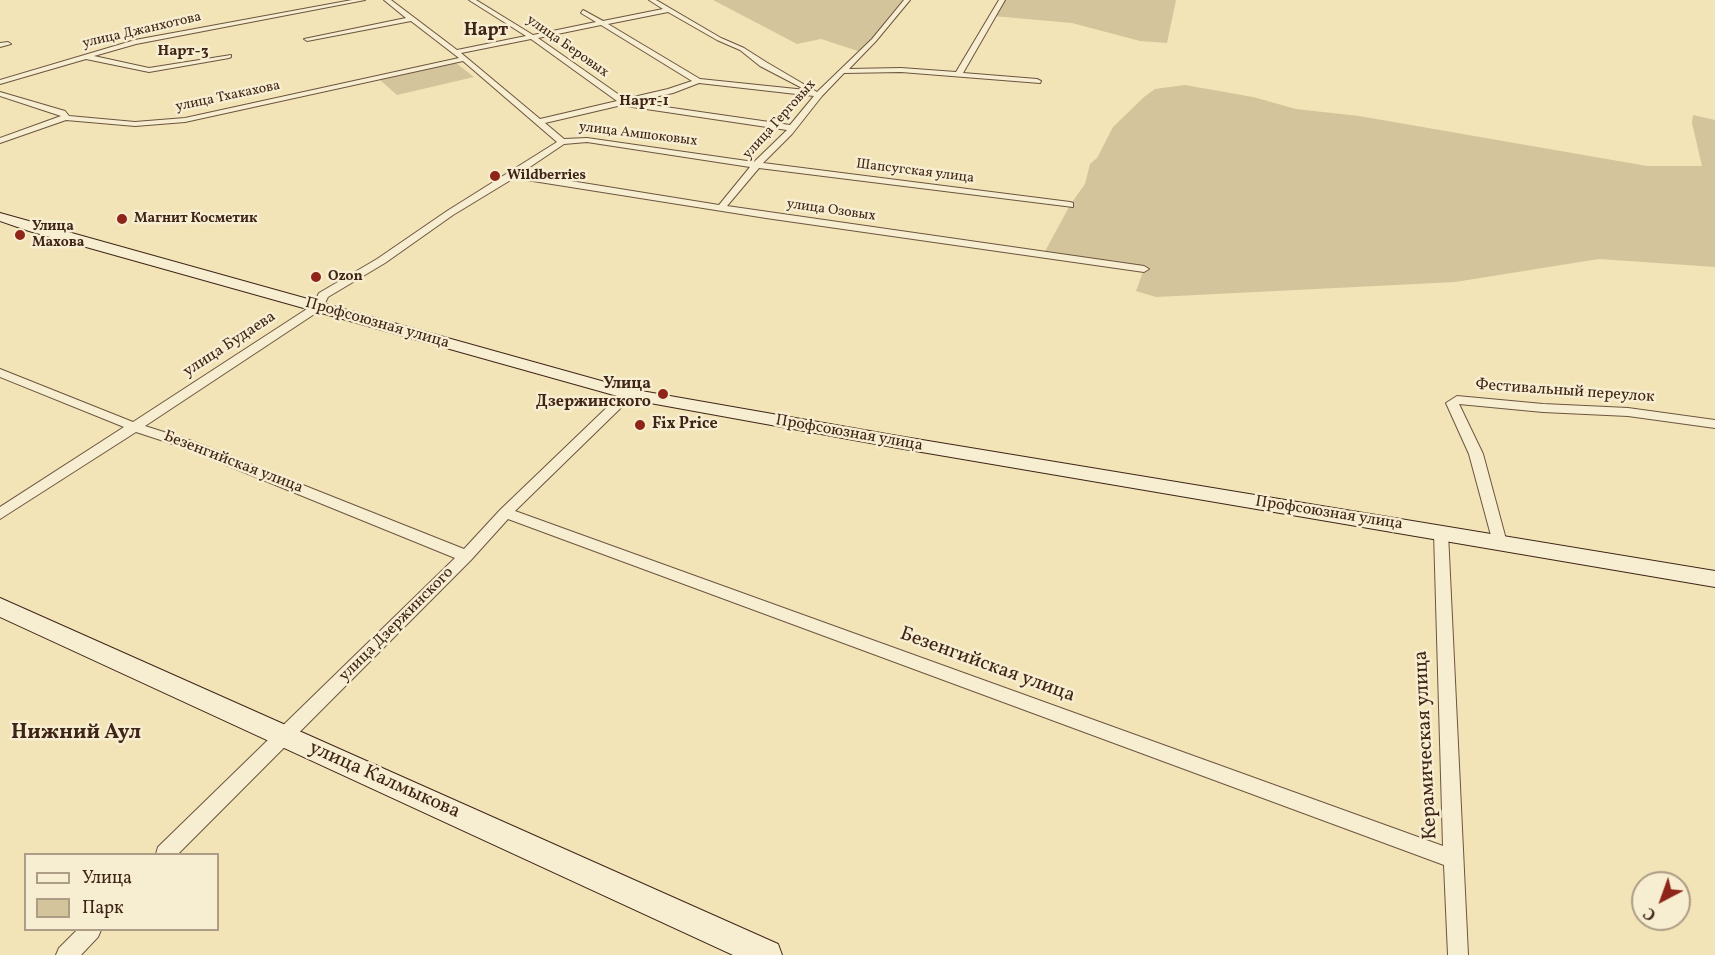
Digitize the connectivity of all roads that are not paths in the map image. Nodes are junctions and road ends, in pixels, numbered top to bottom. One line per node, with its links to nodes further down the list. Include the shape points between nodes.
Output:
1 (362, 0): 14 (street, улица Джанхотова, via 135,42)
2 (387, 0): 9 (street, улица Амшоковых)
3 (472, 0): 11 (street, улица Беровых)
4 (652, 0): 7 (street)
5 (907, 0): 17 (street, улица Герговых)
6 (1002, 0): 18 (street)
7 (668, 10): 10 (street); 23 (street)
8 (583, 12): 10 (street)
9 (410, 19): 12 (street); 13 (street, улица Амшоковых)
10 (601, 23): 11 (street); 19 (street)
11 (532, 37): 13 (street); 24 (street, улица Беровых)
12 (307, 39)
13 (456, 52): 16 (street, улица Амшоковых)
14 (85, 56): 15 (street, via 154,70); 21 (street, улица Джанхотова)
15 (229, 56)
16 (464, 59): 25 (street, улица Тхакахова, via 185,120 135,124); 26 (street, улица Амшоковых)
17 (843, 71): 18 (street, via 901,70); 23 (street, улица Герговых)
18 (958, 75): 20 (street)
19 (698, 81): 23 (street); 24 (street)
20 (1037, 81)
21 (0, 82)
22 (0, 94): 25 (street, улица Тхакахова, via 62,113)
23 (819, 94): 27 (street, улица Герговых)
24 (622, 102): 26 (street); 27 (street, улица Беровых)
25 (65, 118): 28 (street)
26 (539, 122): 29 (street, улица Амшоковых)
27 (792, 128): 30 (street, улица Герговых)
28 (0, 141)
29 (562, 142): 30 (street, улица Амшоковых, via 587,140); 31 (street, улица Будаева)
30 (757, 164): 32 (street, Шапсугская улица); 33 (street, улица Герговых)
31 (514, 175): 33 (street, улица Озовых); 36 (street, улица Будаева, via 322,295)
32 (1070, 205)
33 (721, 208): 35 (street, улица Озовых)
34 (1, 219): 36 (street, Профсоюзная улица)
35 (1144, 269)
36 (318, 308): 38 (street, Профсоюзная улица); 40 (street, улица Будаева)
37 (0, 373): 40 (street, Безенгийская улица)
38 (628, 394): 41 (street, улица Дзержинского); 43 (street, Профсоюзная улица)
39 (1715, 424): 44 (street, Фестивальный переулок, via 1628,412 1457,400 1452,403 1476,454)
40 (134, 426): 42 (street, улица Будаева); 45 (street, Безенгийская улица)
41 (505, 513): 45 (street, улица Дзержинского); 50 (street, Безенгийская улица)
42 (0, 514)
43 (1441, 533): 44 (street, Профсоюзная улица); 50 (street, Керамическая улица)
44 (1500, 543): 46 (street, Профсоюзная улица)
45 (466, 555): 48 (street, улица Дзержинского)
46 (1715, 579)
47 (0, 607): 48 (street, улица Калмыкова)
48 (285, 736): 49 (street, улица Дзержинского); 53 (street, улица Калмыкова)
49 (167, 853)
50 (1454, 860): 54 (street, Керамическая улица)
51 (90, 931): 52 (street)
52 (66, 955)
53 (767, 955)
54 (1458, 955)

